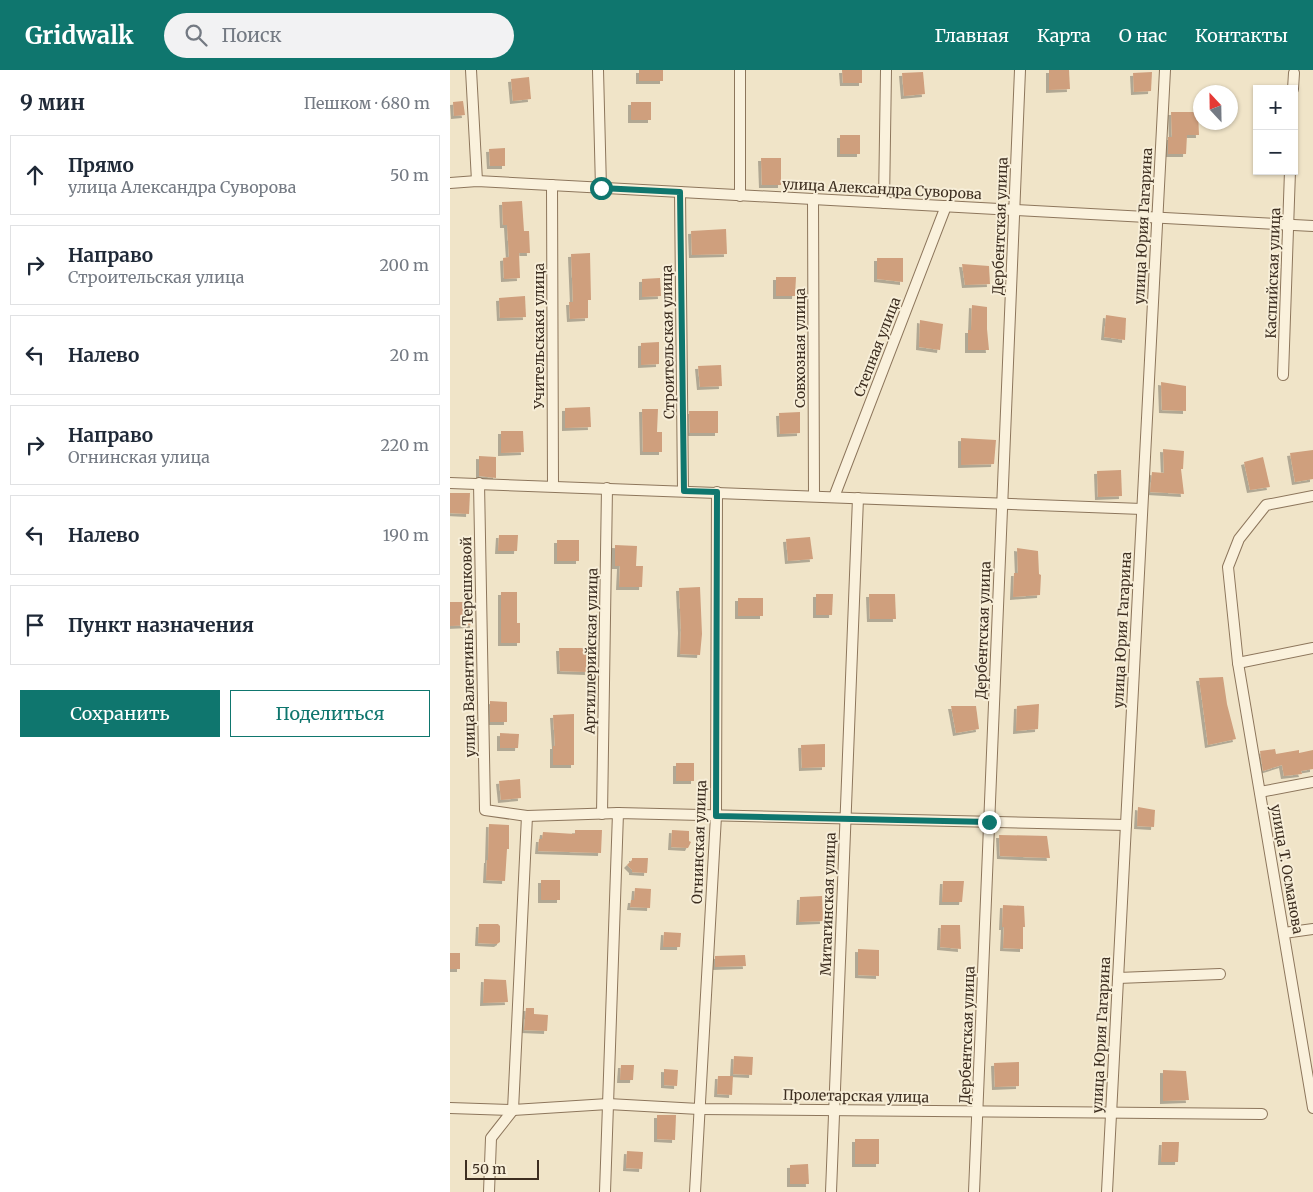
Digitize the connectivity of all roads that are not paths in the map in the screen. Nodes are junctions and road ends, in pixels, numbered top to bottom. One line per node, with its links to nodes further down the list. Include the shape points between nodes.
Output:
1 (471, 70): 10 (street)
2 (598, 70): 13 (street)
3 (740, 70): 15 (street)
4 (886, 70): 17 (street)
5 (1020, 70): 19 (street, Дербентская улица)
6 (1165, 70): 20 (street, улица Юрия Гагарина)
7 (1294, 73): 8 (street)
8 (1293, 85)
9 (1290, 175): 21 (street, Каспийская улица)
10 (477, 182): 11 (street, улица Александра Суворова); 12 (street, улица Александра Суворова)
11 (450, 183)
12 (552, 186): 13 (street, улица Александра Суворова); 26 (street, Учительскакя улица)
13 (601, 188): 14 (street, улица Александра Суворова)
14 (680, 192): 15 (street, улица Александра Суворова); 28 (street, Строительская улица)
15 (740, 196): 16 (street, улица Александра Суворова)
16 (813, 199): 17 (street, улица Александра Суворова); 30 (street, Совхозная улица)
17 (884, 203): 18 (street, улица Александра Суворова)
18 (946, 206): 19 (street, улица Александра Суворова); 32 (street, Степная улица)
19 (1014, 210): 20 (street, улица Александра Суворова); 34 (street, Дербентская улица)
20 (1157, 218): 21 (street, улица Александра Суворова); 35 (street, улица Юрия Гагарина)
21 (1288, 225): 22 (street, улица Александра Суворова); 23 (street, Каспийская улица)
22 (1313, 226)
23 (1283, 375)
24 (450, 483): 25 (street)
25 (479, 484): 26 (street); 42 (street, улица Валентины Терешковой, via 484,810)
26 (553, 486): 27 (street)
27 (607, 488): 28 (street); 41 (street, Артиллерийская улица)
28 (684, 491): 29 (street)
29 (717, 492): 30 (street); 43 (street, Огнинская улица)
30 (814, 496): 32 (street)
31 (1313, 496): 37 (street, улица Т. Османова, via 1266,504 1239,539 1228,567)
32 (834, 497): 33 (street)
33 (858, 498): 34 (street); 44 (street, Митагинская улица)
34 (1002, 503): 35 (street); 45 (street, Дербентская улица)
35 (1142, 508): 46 (street, улица Юрия Гагарина)
36 (1313, 648): 37 (street)
37 (1238, 663): 39 (street, улица Т. Османова)
38 (1313, 782): 39 (street)
39 (1260, 792): 48 (street, улица Т. Османова)
40 (618, 813): 41 (street); 43 (street); 52 (street)
41 (602, 814): 42 (street)
42 (527, 816): 56 (street)
43 (716, 816): 44 (street); 55 (street, Огнинская улица)
44 (846, 819): 45 (street); 57 (street, Митагинская улица)
45 (989, 822): 46 (street); 58 (street, Дербентская улица)
46 (1126, 824): 50 (street, улица Юрия Гагарина)
47 (1313, 928): 48 (street)
48 (1284, 933): 51 (street, улица Т. Османова)
49 (1220, 974): 50 (street)
50 (1118, 978): 59 (street, улица Юрия Гагарина)
51 (1311, 1087): 54 (street, улица Т. Османова)
52 (608, 1104): 55 (street, Пролетарская улица); 56 (street, Пролетарская улица); 62 (street)
53 (450, 1108): 56 (street, Пролетарская улица)
54 (1313, 1108)
55 (699, 1109): 57 (street, Пролетарская улица); 63 (street, Огнинская улица)
56 (514, 1110): 61 (street, via 491,1138)
57 (834, 1110): 58 (street, Пролетарская улица); 64 (street, Митагинская улица)
58 (977, 1111): 59 (street, Пролетарская улица); 65 (street, Дербентская улица)
59 (1111, 1112): 60 (street, Пролетарская улица); 66 (street, улица Юрия Гагарина)
60 (1262, 1114)
61 (489, 1192)
62 (605, 1192)
63 (695, 1192)
64 (831, 1192)
65 (974, 1192)
66 (1107, 1192)

